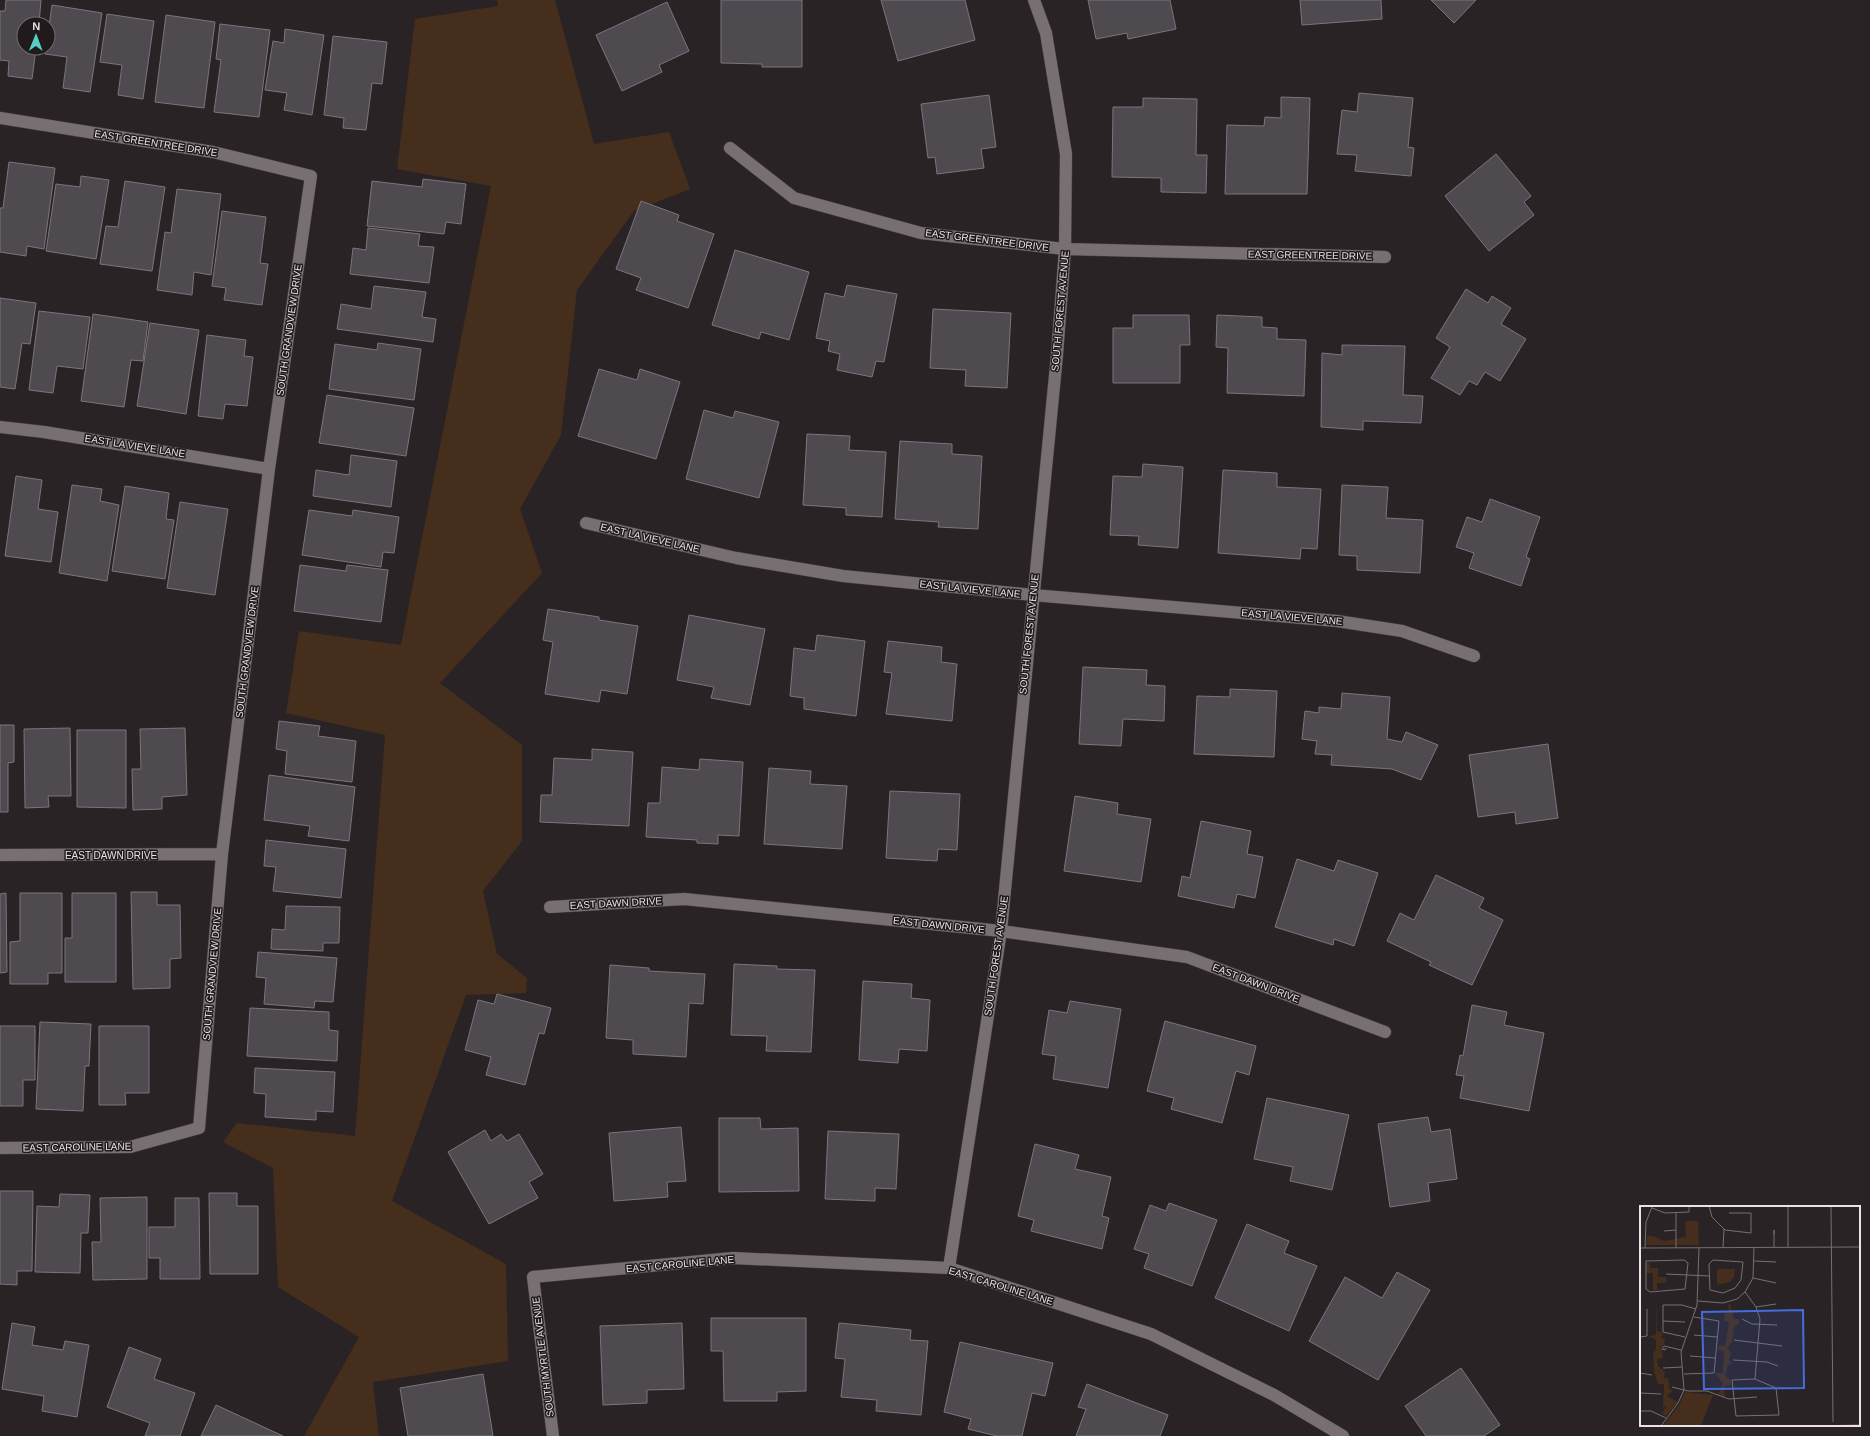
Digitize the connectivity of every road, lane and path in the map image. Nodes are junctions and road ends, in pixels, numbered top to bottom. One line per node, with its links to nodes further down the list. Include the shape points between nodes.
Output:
1 (1034, 0): 5 (street, SOUTH FOREST AVENUE, via 1046,33 1066,154)
2 (0, 118): 4 (street, EAST GREENTREE DRIVE, via 213,152)
3 (730, 148): 5 (street, EAST GREENTREE DRIVE, via 794,198 921,232)
4 (311, 176): 8 (street, SOUTH GRANDVIEW DRIVE)
5 (1065, 249): 6 (street, EAST GREENTREE DRIVE); 10 (street, SOUTH FOREST AVENUE)
6 (1385, 257)
7 (0, 427): 8 (street, EAST LA VIEVE LANE, via 52,433)
8 (269, 469): 12 (street, SOUTH GRANDVIEW DRIVE)
9 (586, 523): 10 (street, EAST LA VIEVE LANE, via 736,558 843,576)
10 (1033, 595): 11 (street, EAST LA VIEVE LANE, via 1336,621 1402,631); 15 (street, SOUTH FOREST AVENUE)
11 (1474, 656)
12 (222, 854): 13 (street, EAST DAWN DRIVE); 17 (street, SOUTH GRANDVIEW DRIVE)
13 (0, 855)
14 (550, 907): 15 (street, EAST DAWN DRIVE, via 684,899)
15 (1001, 931): 16 (street, EAST DAWN DRIVE, via 1187,957); 19 (street, SOUTH FOREST AVENUE)
16 (1385, 1032)
17 (199, 1128): 18 (street, EAST CAROLINE LANE, via 130,1147)
18 (0, 1148)
19 (949, 1268): 20 (street, EAST CAROLINE LANE, via 733,1258); 22 (street, EAST CAROLINE LANE, via 1151,1334 1274,1395)
20 (534, 1277): 21 (street, SOUTH MYRTLE AVENUE)
21 (553, 1436)
22 (1343, 1436)

